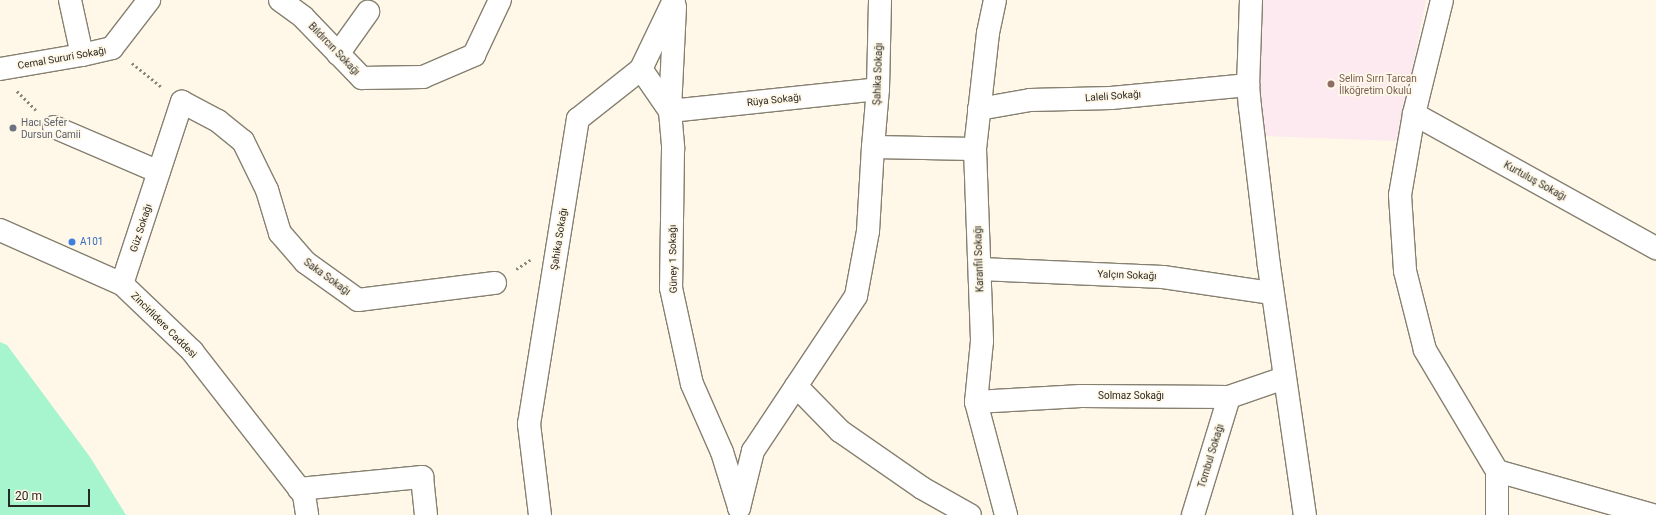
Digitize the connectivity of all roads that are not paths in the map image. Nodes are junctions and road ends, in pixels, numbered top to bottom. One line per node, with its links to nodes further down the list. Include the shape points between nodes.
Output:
1 (70, 0): 12 (street)
2 (149, 0): 12 (street, Cemal Sururi Sokağı, via 112,48)
3 (280, 0): 11 (street, Bıldırcın Sokağı, via 303,16)
4 (500, 0): 11 (street, Bıldırcın Sokağı, via 474,55 423,77 362,78)
5 (675, 0): 14 (street, Şahika Sokağı); 19 (street, Güney 1 Sokağı)
6 (880, 0): 16 (street, Şahika Sokağı)
7 (995, 0): 18 (street, Karanfil Sokağı)
8 (1251, 0): 15 (street)
9 (1442, 0): 20 (street)
10 (368, 12): 11 (street)
11 (338, 54)
12 (82, 55): 13 (street, Cemal Sururi Sokağı)
13 (0, 69)
14 (641, 69): 19 (street); 40 (street, Şahika Sokağı, via 578,119 529,424)
15 (1248, 85): 18 (street, Laleli Sokağı, via 1112,98 1030,100); 30 (street)
16 (878, 89): 19 (street, Rüya Sokağı); 22 (street, Şahika Sokağı)
17 (182, 102): 24 (street, Güz Sokağı); 28 (street, Saka Sokağı, via 218,121 243,141 267,190 280,234 305,262 358,300)
18 (979, 109): 23 (street, Karanfil Sokağı)
19 (670, 111): 37 (street, Güney 1 Sokağı, via 671,288 692,384 722,452)
20 (1414, 114): 26 (street, Kurtuluş Sokağı); 35 (street, via 1400,195 1405,271 1425,350)
21 (54, 127): 24 (street)
22 (873, 147): 23 (street); 32 (street, Şahika Sokağı, via 868,231 856,296)
23 (975, 149): 27 (street, Karanfil Sokağı)
24 (159, 172): 29 (street, Güz Sokağı)
25 (0, 230): 29 (street, Zincirlidere Caddesi)
26 (1656, 248)
27 (980, 269): 30 (street, Yalçın Sokağı, via 1163,277); 34 (street, Karanfil Sokağı, via 982,341)
28 (495, 283)
29 (122, 284): 36 (street, Zincirlidere Caddesi, via 192,351)
30 (1272, 293): 31 (street)
31 (1284, 378): 33 (street, Solmaz Sokağı); 44 (street)
32 (796, 386): 37 (street, Şahika Sokağı, via 753,451); 41 (street, via 840,431 922,488)
33 (1229, 397): 34 (street, Solmaz Sokağı, via 1081,396); 43 (street, Tombul Sokağı)
34 (976, 402): 42 (street, Karanfil Sokağı)
35 (1497, 471): 45 (street); 46 (street)
36 (299, 489): 38 (street, Zincirlidere Caddesi, via 304,494); 39 (street, via 422,477)
37 (737, 511)
38 (307, 515)
39 (426, 515)
40 (540, 515)
41 (970, 515)
42 (1006, 515)
43 (1193, 515)
44 (1306, 515)
45 (1496, 515)
46 (1652, 515)

